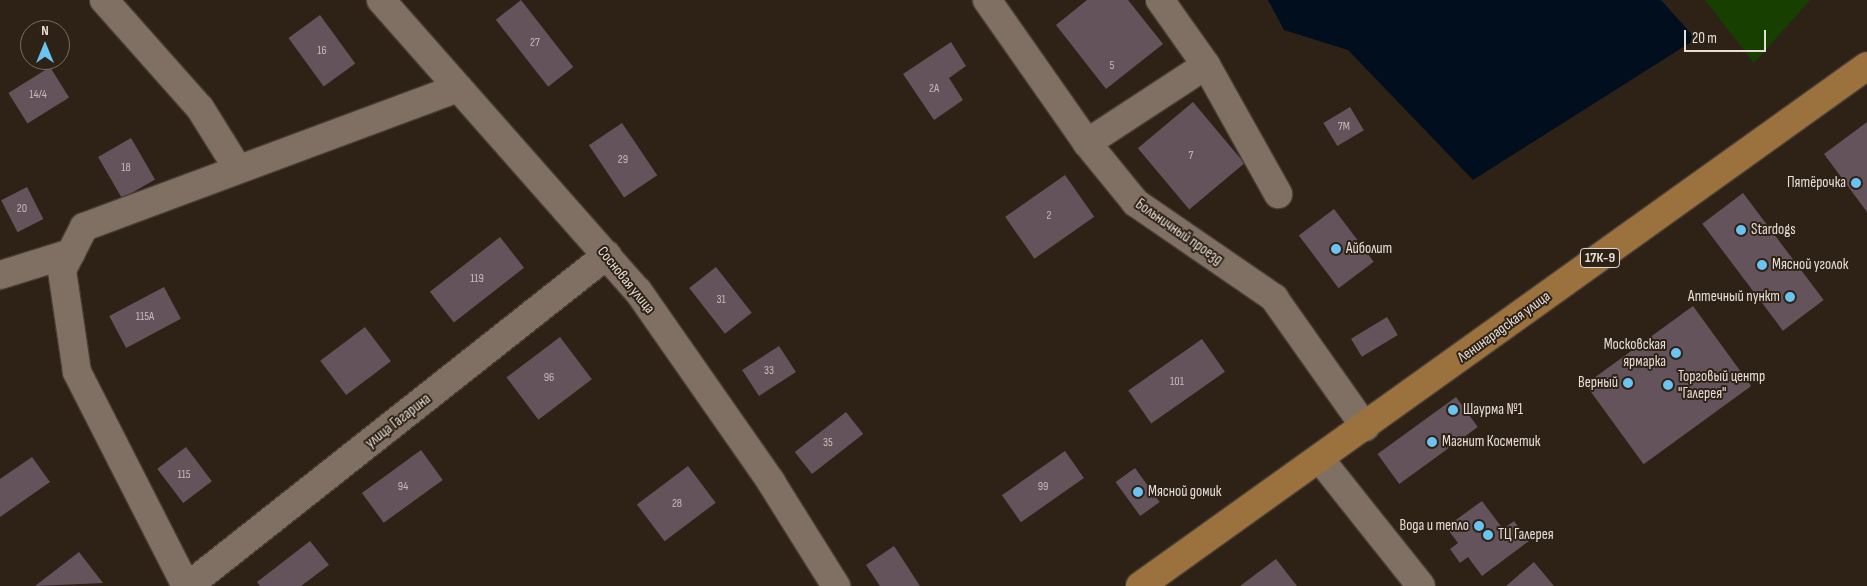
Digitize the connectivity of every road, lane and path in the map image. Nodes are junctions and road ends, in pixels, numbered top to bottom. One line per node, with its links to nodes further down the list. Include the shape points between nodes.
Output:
1 (104, 0): 9 (street, via 200,108)
2 (381, 0): 7 (street, Сосновая улица)
3 (987, 0): 8 (street, Больничный проезд)
4 (1160, 0): 5 (street)
5 (1206, 65): 8 (street); 10 (street)
6 (1867, 66): 14 (main road, Ленинградская улица / 17К-9)
7 (458, 88): 9 (street); 12 (street, Сосновая улица)
8 (1087, 143): 14 (street, Больничный проезд, via 1136,203 1274,298)
9 (238, 170): 11 (street, via 84,227)
10 (1278, 194)
11 (71, 253): 13 (street); 16 (street, via 62,270 77,372)
12 (607, 255): 16 (street, улица Гагарина); 17 (street, Сосновая улица, via 638,291 771,482)
13 (0, 275)
14 (1365, 427): 15 (main road, Ленинградская улица / 17К-9)
15 (1326, 455): 18 (main road, Ленинградская улица); 19 (street)
16 (187, 586)
17 (836, 586)
18 (1140, 586)
19 (1421, 586)

